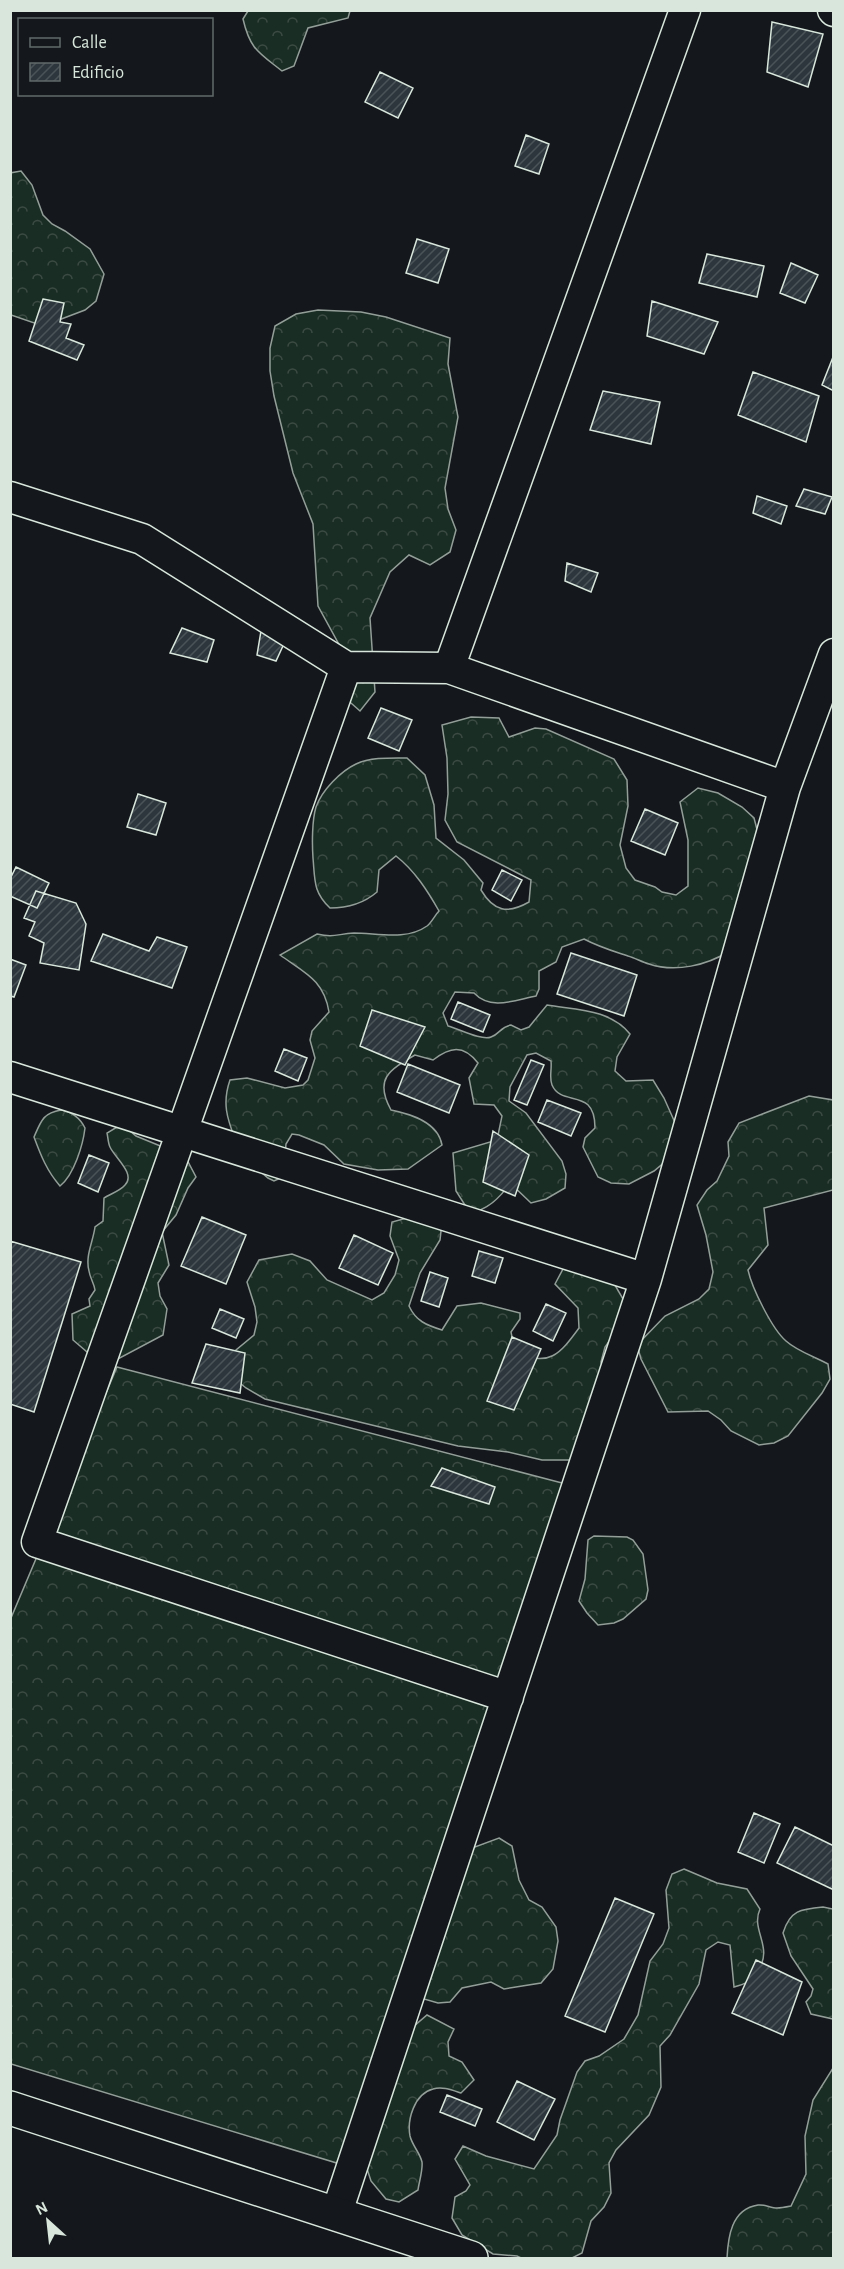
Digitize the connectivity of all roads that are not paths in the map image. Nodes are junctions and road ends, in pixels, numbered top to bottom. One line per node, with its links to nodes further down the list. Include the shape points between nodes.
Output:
1 (685, 10): 5 (street)
2 (10, 497): 4 (street, via 142,539)
3 (834, 654): 6 (street)
4 (346, 667): 5 (street); 8 (street)
5 (449, 668): 6 (street)
6 (785, 787): 9 (street)
7 (10, 1077): 8 (street)
8 (182, 1131): 9 (street); 10 (street, via 37,1542)
9 (646, 1279): 10 (street)
10 (508, 1697): 12 (street)
11 (10, 2108): 12 (street)
12 (336, 2215): 13 (street)
13 (471, 2259)

